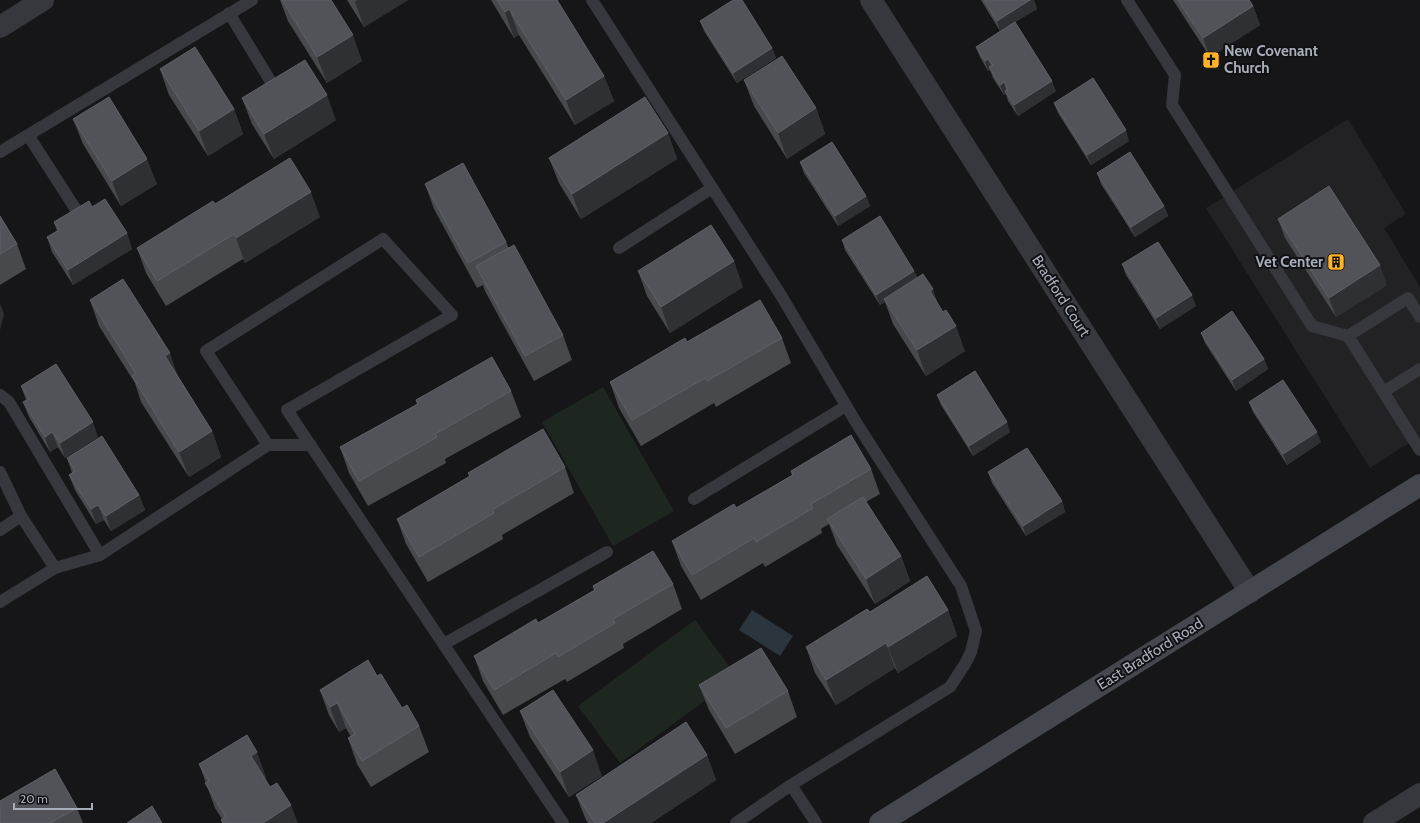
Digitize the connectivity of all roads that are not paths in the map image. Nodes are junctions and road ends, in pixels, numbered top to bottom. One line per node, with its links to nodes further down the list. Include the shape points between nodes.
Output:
1 (43, 0): 7 (street)
2 (252, 0): 6 (lane)
3 (592, 0): 11 (lane)
4 (871, 0): 31 (street, Bradford Court)
5 (1127, 0): 15 (lane, via 1175,75 1172,105 1312,326)
6 (230, 13): 8 (lane); 9 (lane)
7 (0, 27)
8 (283, 101)
9 (28, 135): 10 (lane); 12 (lane)
10 (0, 152)
11 (712, 188): 13 (lane); 19 (lane, via 782,297)
12 (82, 219)
13 (619, 248)
14 (1420, 318): 15 (lane, via 1408,298)
15 (1348, 336): 17 (lane)
16 (1420, 369): 17 (lane)
17 (1383, 392): 22 (lane)
18 (0, 395): 29 (lane, via 9,402)
19 (846, 406): 25 (lane); 34 (lane, via 962,586 976,631 971,652 950,687)
20 (268, 445): 21 (lane); 21 (lane, via 206,351 383,239 452,315 287,410); 29 (lane)
21 (311, 445): 33 (lane)
22 (1420, 450)
23 (0, 472): 26 (lane)
24 (1420, 485): 31 (street, East Bradford Road)
25 (694, 499)
26 (22, 516): 27 (lane); 30 (lane)
27 (0, 530)
28 (607, 552): 33 (lane)
29 (100, 555): 30 (lane)
30 (55, 568): 32 (lane)
31 (1250, 592): 39 (street, East Bradford Road)
32 (0, 602)
33 (444, 644): 36 (lane)
34 (791, 785): 37 (lane); 38 (lane)
35 (1420, 794): 40 (street)
36 (563, 823)
37 (736, 823)
38 (816, 823)
39 (880, 823)
40 (1374, 823)

